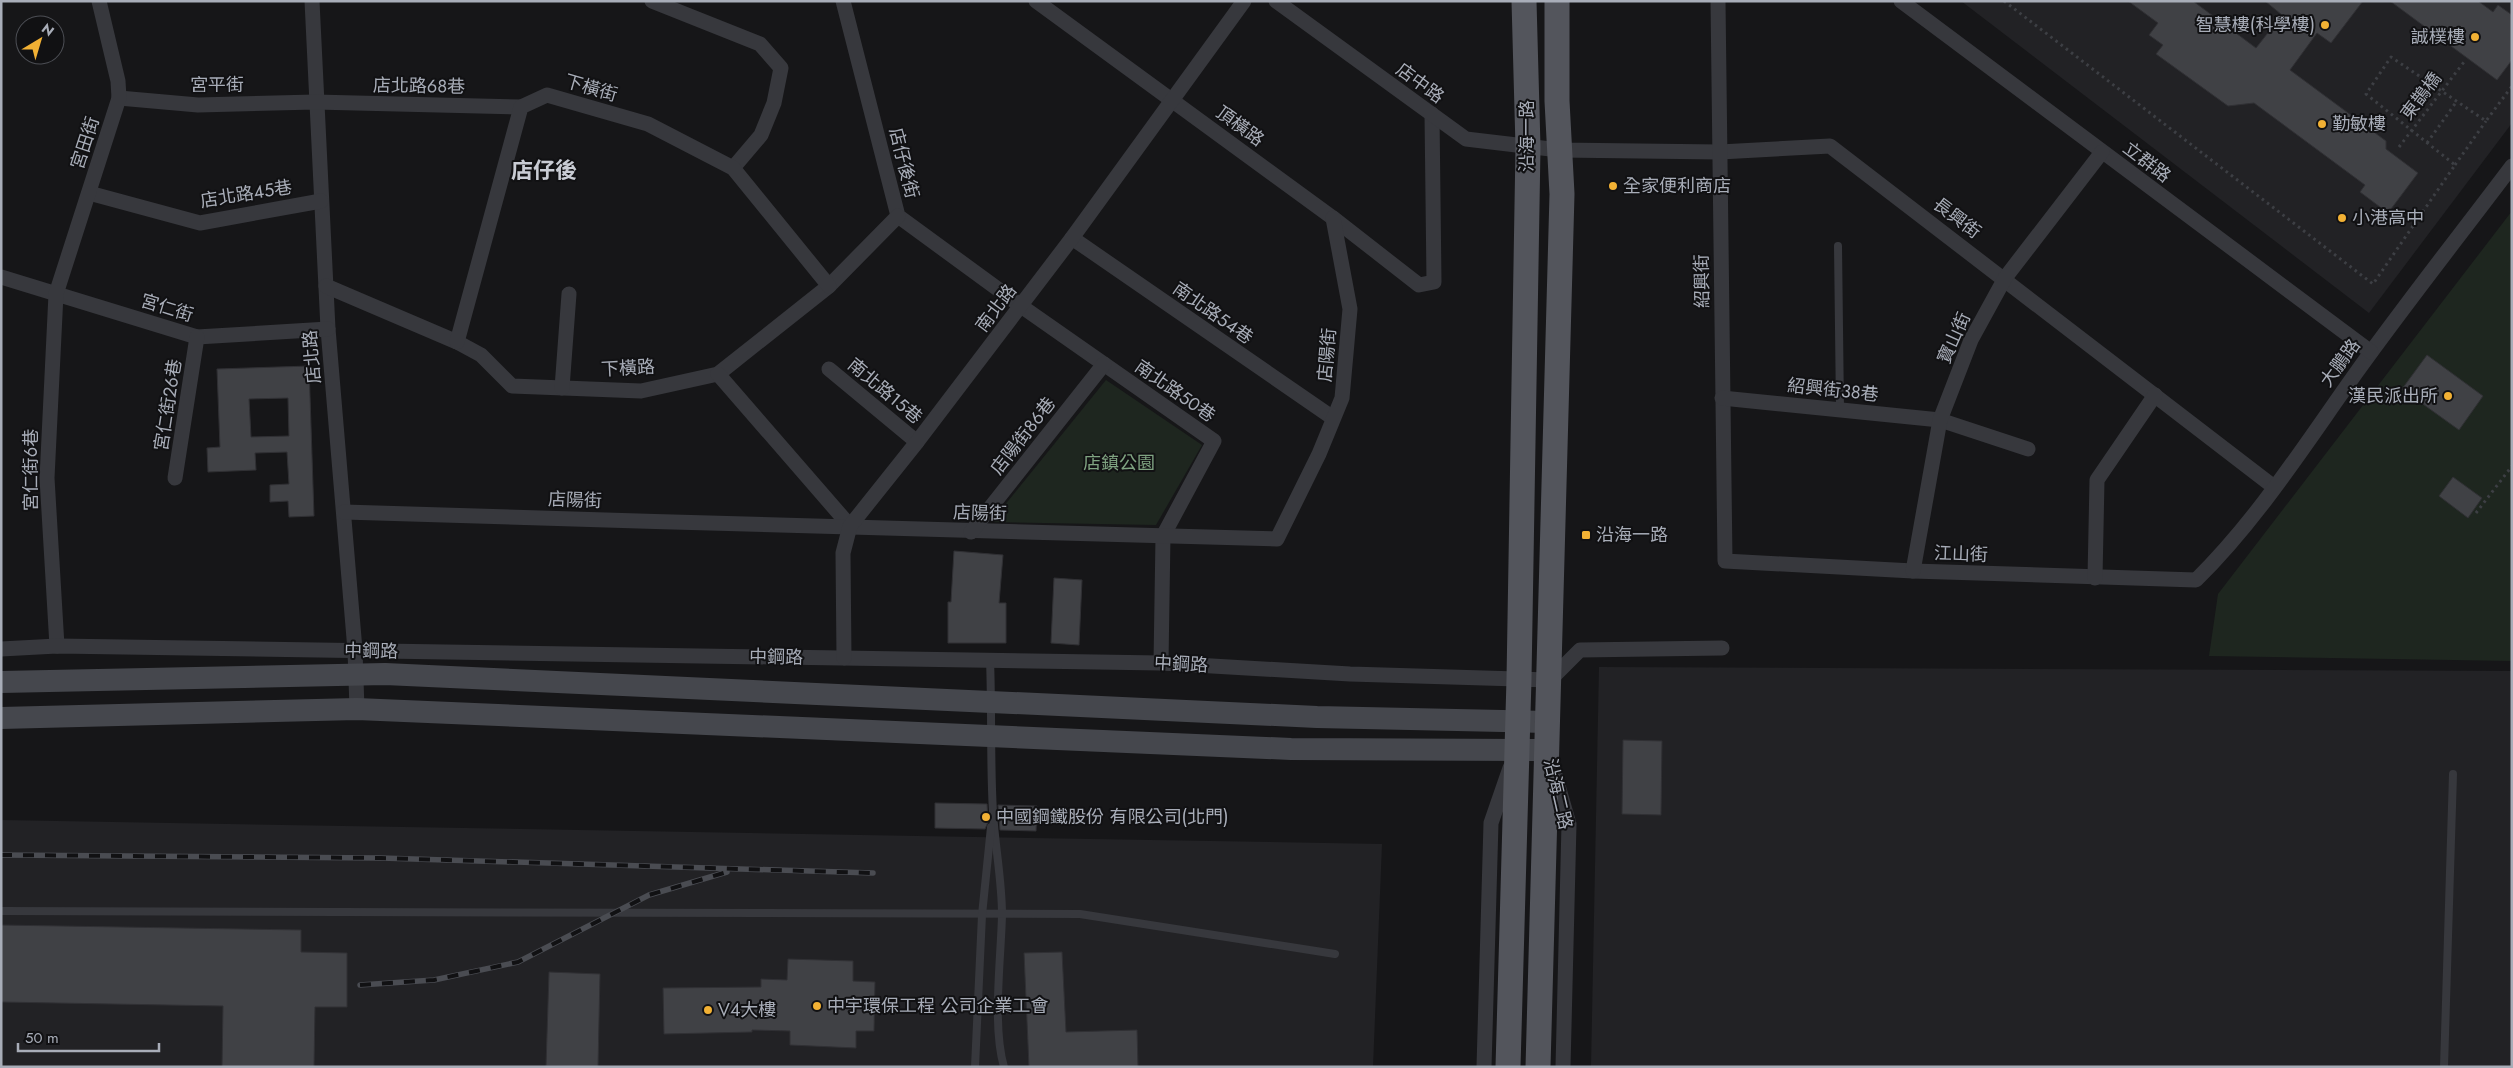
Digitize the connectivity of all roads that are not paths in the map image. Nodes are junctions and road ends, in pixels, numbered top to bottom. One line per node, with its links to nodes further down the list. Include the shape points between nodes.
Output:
1 (100, 1): 12 (street, 宮田街)
2 (312, 1): 14 (street, 店北路)
3 (652, 1): 22 (street, via 760,44 781,68 774,103 761,135)
4 (843, 1): 25 (street, 店仔後街)
5 (1036, 1): 13 (street, 頂橫路)
6 (1244, 1): 13 (street, 南北路)
7 (1276, 1): 16 (street, 店中路)
8 (1524, 1): 17 (main road, 沿海一路)
9 (1558, 1): 18 (main road, 沿海一路)
10 (1718, 1): 19 (street, 紹興街)
11 (1900, 1): 20 (street, 立群路)
12 (119, 98): 14 (street, 宮平街, via 198,105); 23 (street, 宮田街)
13 (1172, 100): 26 (street, 頂橫路); 27 (street, 南北路)
14 (315, 102): 15 (street, 店北路68巷); 24 (street, 店北路)
15 (521, 107): 22 (street, 下橫街, via 548,95 557,97 648,124); 38 (street)
16 (1432, 114): 17 (street, 店中路, via 1466,139); 26 (street, 頂橫路, via 1434,282 1419,285)
17 (1528, 147): 18 (street, 店中路); 69 (main road, 沿海一路)
18 (1560, 150): 19 (street, 長興街); 70 (main road, 沿海一路, via 1562,194)
19 (1720, 152): 30 (street, 長興街, via 1830,146); 45 (street, 紹興街)
20 (2102, 152): 30 (street, 寶山街); 39 (street, 立群路)
21 (2512, 166): 39 (street, 大鵬路)
22 (733, 168): 32 (street, 下橫街)
23 (89, 193): 24 (street, 店北路45巷, via 200,222); 33 (street, 宮田街)
24 (321, 201): 31 (street, 店北路)
25 (898, 216): 32 (street, 下橫路); 35 (street, 店仔後街)
26 (1333, 218): 47 (street, 店陽街, via 1350,309 1342,398)
27 (1072, 238): 35 (street, 南北路); 47 (street, 南北路54巷)
28 (1838, 246): 46 (lane)
29 (1, 277): 33 (street, 宮仁街)
30 (2005, 278): 44 (street, 長興街); 48 (street, 寶山街, via 1971,340)
31 (326, 286): 36 (street, 店北路); 38 (street, 下橫路)
32 (829, 286): 42 (street, 下橫路)
33 (56, 294): 37 (street, 宮仁街); 61 (street, 宮仁街6巷, via 47,478)
34 (569, 294): 43 (street)
35 (1021, 306): 40 (street, 南北路50巷); 49 (street, 南北路)
36 (328, 329): 37 (street, 宮仁街); 53 (street, 店北路)
37 (197, 337): 51 (street, 宮仁街26巷)
38 (458, 342): 43 (street, 下橫路, via 481,355 512,386)
39 (2371, 352): 52 (street, 大鵬路)
40 (1104, 364): 55 (street, 店陽街86巷); 56 (street, 南北路50巷, via 1214,440)
41 (829, 368): 49 (street, 南北路15巷)
42 (718, 374): 43 (street, 下橫路, via 641,390); 54 (street)
43 (562, 388)
44 (2156, 395): 52 (street, 長興街); 59 (street, via 2097,480)
45 (1722, 398): 46 (street, 紹興街38巷); 57 (street, 紹興街)
46 (1840, 409): 48 (street, 紹興街38巷)
47 (1334, 418): 56 (street, 店陽街, via 1277,539)
48 (1940, 420): 50 (street, 紹興街38巷); 58 (street, 寶山街)
49 (917, 442): 54 (street, 南北路)
50 (2028, 449)
51 (175, 478)
52 (2274, 487): 60 (street, 大鵬路, via 2219,557)
53 (344, 512): 54 (street, 店陽街); 64 (street, 店北路)
54 (850, 526): 55 (street, 店陽街); 65 (street, 南北路, via 843,553)
55 (971, 532): 56 (street, 店陽街)
56 (1163, 536): 67 (street, 南北路50巷)
57 (1726, 561): 58 (street, 江山街)
58 (1913, 571): 59 (street, 江山街)
59 (2095, 578): 60 (street, 江山街)
60 (2196, 580)
61 (57, 646): 63 (street, 中鋼路); 64 (street, 中鋼路)
62 (1722, 648): 70 (street, via 1580,650)
63 (1, 649)
64 (355, 650): 65 (street, 中鋼路); 68 (street, 店北路)
65 (844, 658): 66 (street, 中鋼路)
66 (990, 660): 67 (street, 中鋼路); 72 (lane)
67 (1161, 663): 69 (street, 中鋼路, via 1350,674)
68 (356, 674): 71 (street, 中鋼路); 72 (street, 中鋼路); 73 (street, 店北路)
69 (1519, 679): 70 (street, 中鋼路); 75 (main road, 沿海一路)
70 (1550, 680): 76 (main road, 沿海一路)
71 (1, 682)
72 (991, 702): 75 (street, 中鋼路, via 1317,717); 77 (lane)
73 (357, 709): 74 (street); 77 (street)
74 (1, 718)
75 (1517, 721): 76 (street, 中鋼路); 78 (main road, 沿海一路)
76 (1548, 722): 79 (main road, 沿海一路)
77 (993, 736): 78 (street, via 1291,749); 81 (lane)
78 (1517, 750): 79 (street); 88 (street, 沿海二路, via 1491,823); 89 (main road, 沿海二路)
79 (1547, 750): 90 (main road, 沿海二路); 91 (street, 沿海二路, via 1569,824)
80 (2453, 774): 92 (lane)
81 (993, 813): 83 (lane); 84 (lane)
82 (1, 911): 84 (lane)
83 (1002, 914): 84 (lane); 85 (lane, via 1080,914); 87 (lane, via 999,979 1000,1052)
84 (982, 915): 86 (lane)
85 (1335, 954)
86 (975, 1067)
87 (1004, 1067)
88 (1484, 1067)
89 (1508, 1067)
90 (1538, 1067)
91 (1563, 1067)
92 (2444, 1067)

